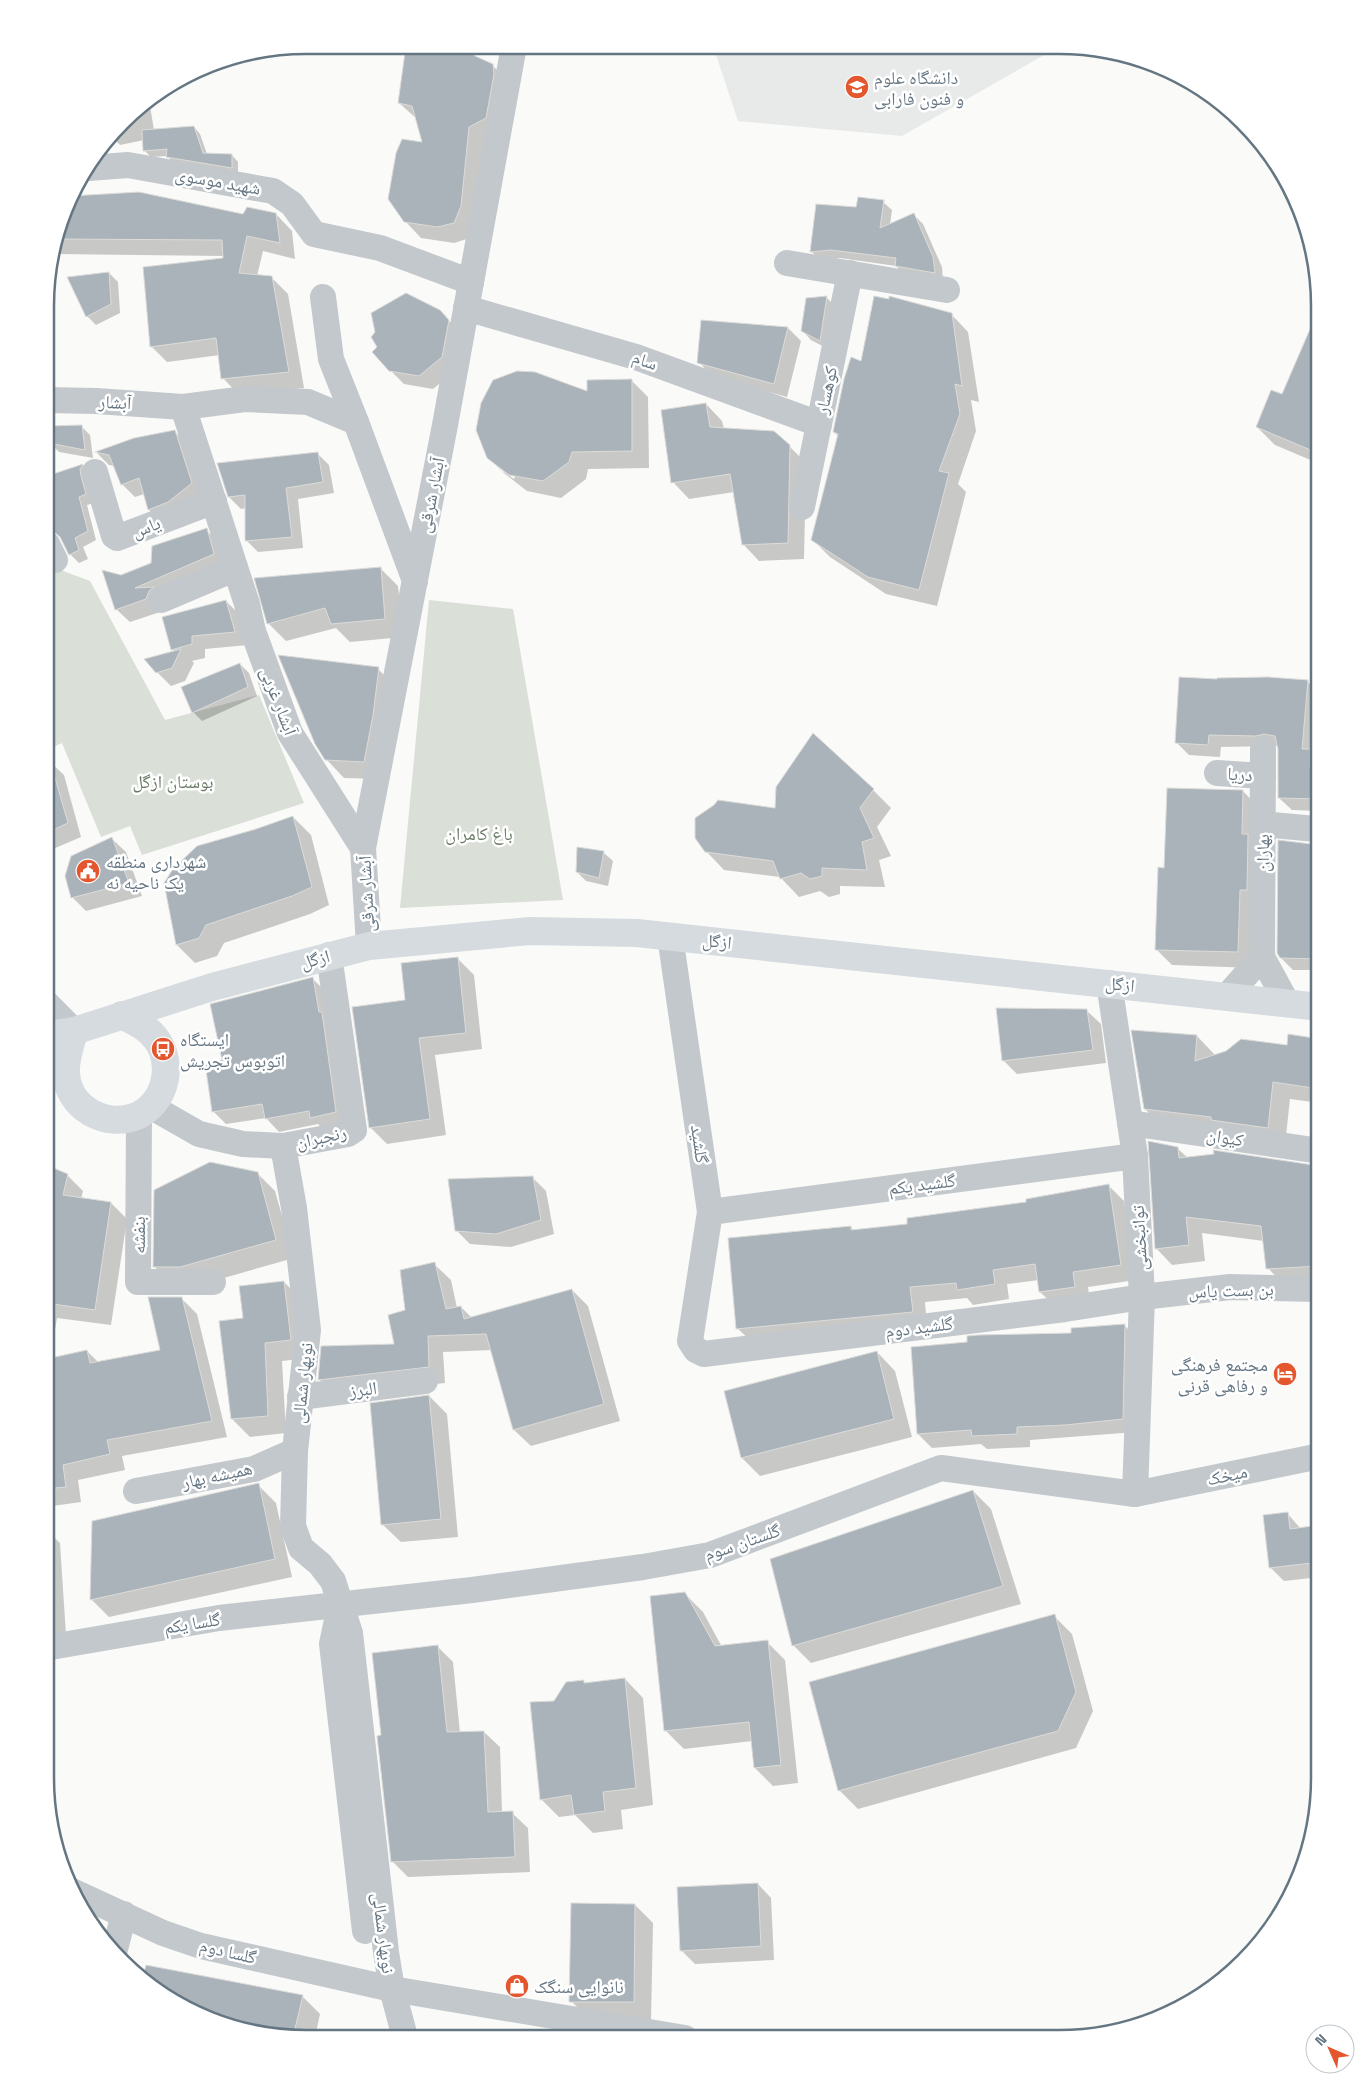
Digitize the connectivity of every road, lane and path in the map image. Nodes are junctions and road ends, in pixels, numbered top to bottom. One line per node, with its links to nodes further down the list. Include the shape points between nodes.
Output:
1 (513, 54): 5 (street, آبشار شرقی)
2 (95, 168): 5 (street, شهید موسوی, via 128,165 273,191 292,204 314,234 380,248)
3 (787, 263): 4 (street)
4 (850, 273): 6 (street); 12 (street, کوهسار)
5 (471, 282): 8 (street, آبشار شرقی)
6 (947, 290)
7 (322, 296): 11 (street, via 331,359)
8 (466, 308): 12 (street, سام, via 636,356); 17 (street, آبشار شرقی)
9 (54, 400): 10 (street, آبشار)
10 (183, 407): 11 (street, آبشار, via 245,399 308,402); 14 (street)
11 (356, 422): 17 (street)
12 (819, 424): 15 (street, کوهسار)
13 (95, 472): 14 (street, یاس, via 117,538)
14 (214, 501): 16 (street, آبشار غربی)
15 (802, 507)
16 (234, 569): 18 (street); 24 (street, آبشار غربی, via 290,733)
17 (415, 581): 24 (street, آبشار شرقی)
18 (161, 600)
19 (1263, 749): 21 (street, بهاران)
20 (1216, 773): 21 (street, دریا)
21 (1263, 776): 22 (street, بهاران)
22 (1262, 824): 23 (street); 28 (street, بهاران)
23 (1311, 829)
24 (363, 848): 26 (street, آبشار شرقی)
25 (670, 936): 26 (main road, ازگل, via 530,932); 29 (main road, ازگل); 42 (street, گلشید)
26 (369, 946): 27 (main road, ازگل)
27 (329, 956): 34 (main road, ازگل); 39 (street, رنجبران, via 354,1130 348,1134)
28 (1262, 957): 30 (street); 31 (street)
29 (1109, 983): 30 (main road, ازگل); 38 (street, توانبخشی)
30 (1228, 996): 31 (main road, ازگل)
31 (1287, 1003): 32 (main road, ازگل)
32 (1311, 1006)
33 (54, 1011): 35 (street)
34 (122, 1015): 35 (main road); 37 (main road, via 151,1033 161,1046 166,1061 166,1078 160,1093)
35 (74, 1031): 36 (main road); 37 (main road, via 66,1059 66,1073 68,1087 75,1099 97,1116 118,1119)
36 (54, 1034)
37 (144, 1110): 39 (street, رنجبران, via 199,1134 243,1144); 43 (street, بنفشه, via 138,1282)
38 (1130, 1123): 40 (street, کیوان); 41 (street, توانبخشی)
39 (283, 1146): 48 (street, نوبهار شمالی, via 294,1208 308,1330)
40 (1311, 1150)
41 (1134, 1156): 42 (street, گلشيد يكم); 45 (street, توانبخشی)
42 (710, 1212): 46 (street, گلشید, via 690,1341)
43 (213, 1282)
44 (1311, 1289): 45 (street, بن بست یاس, via 1230,1287)
45 (1142, 1296): 46 (street, گلشيد دوم, via 704,1354); 52 (street, توانبخشی)
46 (696, 1350)
47 (425, 1381): 48 (street, البرز)
48 (300, 1397): 49 (street, نوبهار شمالی)
49 (296, 1450): 51 (street, همیشه بهار, via 254,1469); 53 (street, نوبهار شمالی, via 292,1526 301,1548 320,1564 333,1581)
50 (1311, 1458): 52 (street, میخک)
51 (136, 1492)
52 (1135, 1494): 53 (street, گلستان سوم, via 941,1468 710,1555 643,1567)
53 (340, 1606): 54 (street, گلسا يكم, via 219,1618); 58 (street, نوبهار شمالی, via 350,1633)
54 (54, 1646)
55 (83, 1896): 56 (street, گلسا دوم)
56 (124, 1914): 57 (street); 58 (street, گلسا دوم, via 163,1933 201,1946)
57 (116, 1945)
58 (392, 1989): 59 (street, نوبهار شمالی); 60 (street, گلسا دوم)
59 (404, 2030)
60 (637, 2030)

